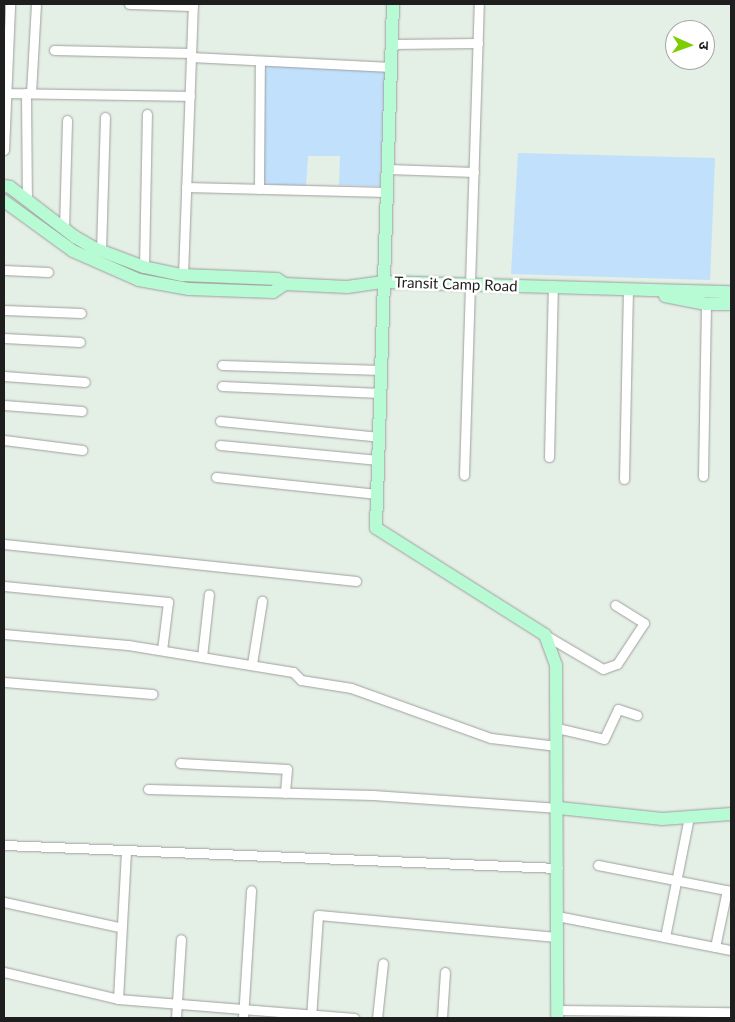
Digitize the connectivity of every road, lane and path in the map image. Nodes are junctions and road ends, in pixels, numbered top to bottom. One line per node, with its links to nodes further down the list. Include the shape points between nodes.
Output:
1 (10, 4): 13 (street)
2 (36, 4): 14 (street)
3 (129, 4): 6 (street)
4 (393, 4): 7 (street)
5 (479, 4): 8 (street)
6 (193, 5): 10 (street)
7 (392, 44): 8 (street); 12 (street)
8 (478, 44): 21 (street)
9 (54, 50): 10 (street)
10 (191, 55): 11 (street); 15 (street)
11 (260, 60): 12 (street); 24 (street)
12 (391, 67): 20 (street)
13 (5, 89): 14 (street); 19 (street)
14 (29, 93): 15 (street); 26 (street)
15 (190, 96): 23 (street)
16 (147, 114): 30 (street)
17 (105, 116): 29 (street)
18 (67, 120): 28 (street)
19 (4, 150)
20 (388, 169): 21 (street); 25 (street)
21 (474, 172): 36 (street)
22 (4, 186): 26 (street, Transit Camp Road)
23 (186, 187): 24 (street); 33 (street)
24 (259, 189): 25 (street)
25 (387, 192): 34 (street)
26 (26, 200): 28 (street, Transit Camp Road)
27 (4, 201): 37 (street, Transit Camp Road, via 72,251 117,272)
28 (64, 229): 29 (street, Transit Camp Road)
29 (101, 251): 30 (street, Transit Camp Road)
30 (144, 267): 33 (street, Transit Camp Road)
31 (4, 270): 32 (street)
32 (48, 272)
33 (178, 274): 35 (street, Transit Camp Road, via 277,279); 37 (street)
34 (384, 282): 35 (street, Transit Camp Road, via 347,288); 36 (street, Transit Camp Road); 48 (street)
35 (286, 284): 37 (street, Transit Camp Road, via 274,292)
36 (471, 284): 38 (street, Transit Camp Road); 62 (street)
37 (172, 287)
38 (553, 287): 39 (street, Transit Camp Road); 60 (street)
39 (628, 289): 41 (street, Transit Camp Road); 65 (street)
40 (731, 292): 41 (street, Transit Camp Road)
41 (706, 297): 42 (street, Transit Camp Road); 63 (street)
42 (731, 304)
43 (4, 310): 44 (street)
44 (81, 313)
45 (4, 338): 46 (street)
46 (80, 342)
47 (222, 365): 48 (street)
48 (381, 370): 52 (street)
49 (4, 376): 50 (street)
50 (85, 382)
51 (222, 386): 52 (street)
52 (380, 392): 56 (street)
53 (4, 405): 54 (street)
54 (82, 411)
55 (220, 421): 56 (street)
56 (379, 437): 61 (street)
57 (4, 440): 59 (street)
58 (220, 445): 61 (street)
59 (82, 450)
60 (549, 457)
61 (378, 460): 66 (street)
62 (464, 475)
63 (703, 476)
64 (216, 477): 66 (street)
65 (624, 479)
66 (377, 494): 74 (street, via 376,528)
67 (4, 544): 68 (street)
68 (356, 581)
69 (4, 586): 75 (street, via 168,602)
70 (209, 594): 76 (street)
71 (262, 601): 77 (street)
72 (615, 605): 74 (street, via 644,623 617,664 603,669)
73 (4, 634): 75 (street)
74 (545, 635): 81 (street, via 556,665)
75 (162, 650): 76 (street)
76 (202, 656): 77 (street)
77 (252, 664): 82 (street, via 293,672 301,680 351,688 491,738)
78 (4, 682): 79 (street)
79 (154, 694)
80 (637, 715): 81 (street, via 618,709 604,739)
81 (557, 728): 82 (street)
82 (557, 746): 86 (street)
83 (180, 763): 85 (street, via 287,770)
84 (148, 790): 85 (street)
85 (285, 793): 86 (street, via 373,795)
86 (559, 808): 88 (street, via 662,819); 92 (street)
87 (731, 814): 88 (street)
88 (689, 817): 93 (street)
89 (4, 845): 90 (street)
90 (126, 850): 92 (street); 98 (street)
91 (598, 865): 93 (street)
92 (558, 868): 97 (street)
93 (676, 880): 95 (street); 100 (street)
94 (250, 890): 110 (street)
95 (729, 890): 102 (street)
96 (4, 902): 98 (street)
97 (558, 916): 99 (street); 100 (street)
98 (120, 927): 107 (street)
99 (558, 937): 111 (street); 113 (street, via 318,915)
100 (665, 937): 102 (street)
101 (181, 939): 108 (street)
102 (715, 947): 103 (street)
103 (731, 950)
104 (383, 963): 116 (street)
105 (4, 972): 107 (street)
106 (445, 972): 117 (street)
107 (118, 999): 108 (street)
108 (177, 1004): 110 (street); 114 (street)
109 (731, 1012): 112 (street)
110 (244, 1014): 113 (street)
111 (557, 1014): 112 (street)
112 (638, 1015)
113 (311, 1016): 115 (street)
114 (176, 1018)
115 (354, 1018)
116 (377, 1018)
117 (442, 1018)

